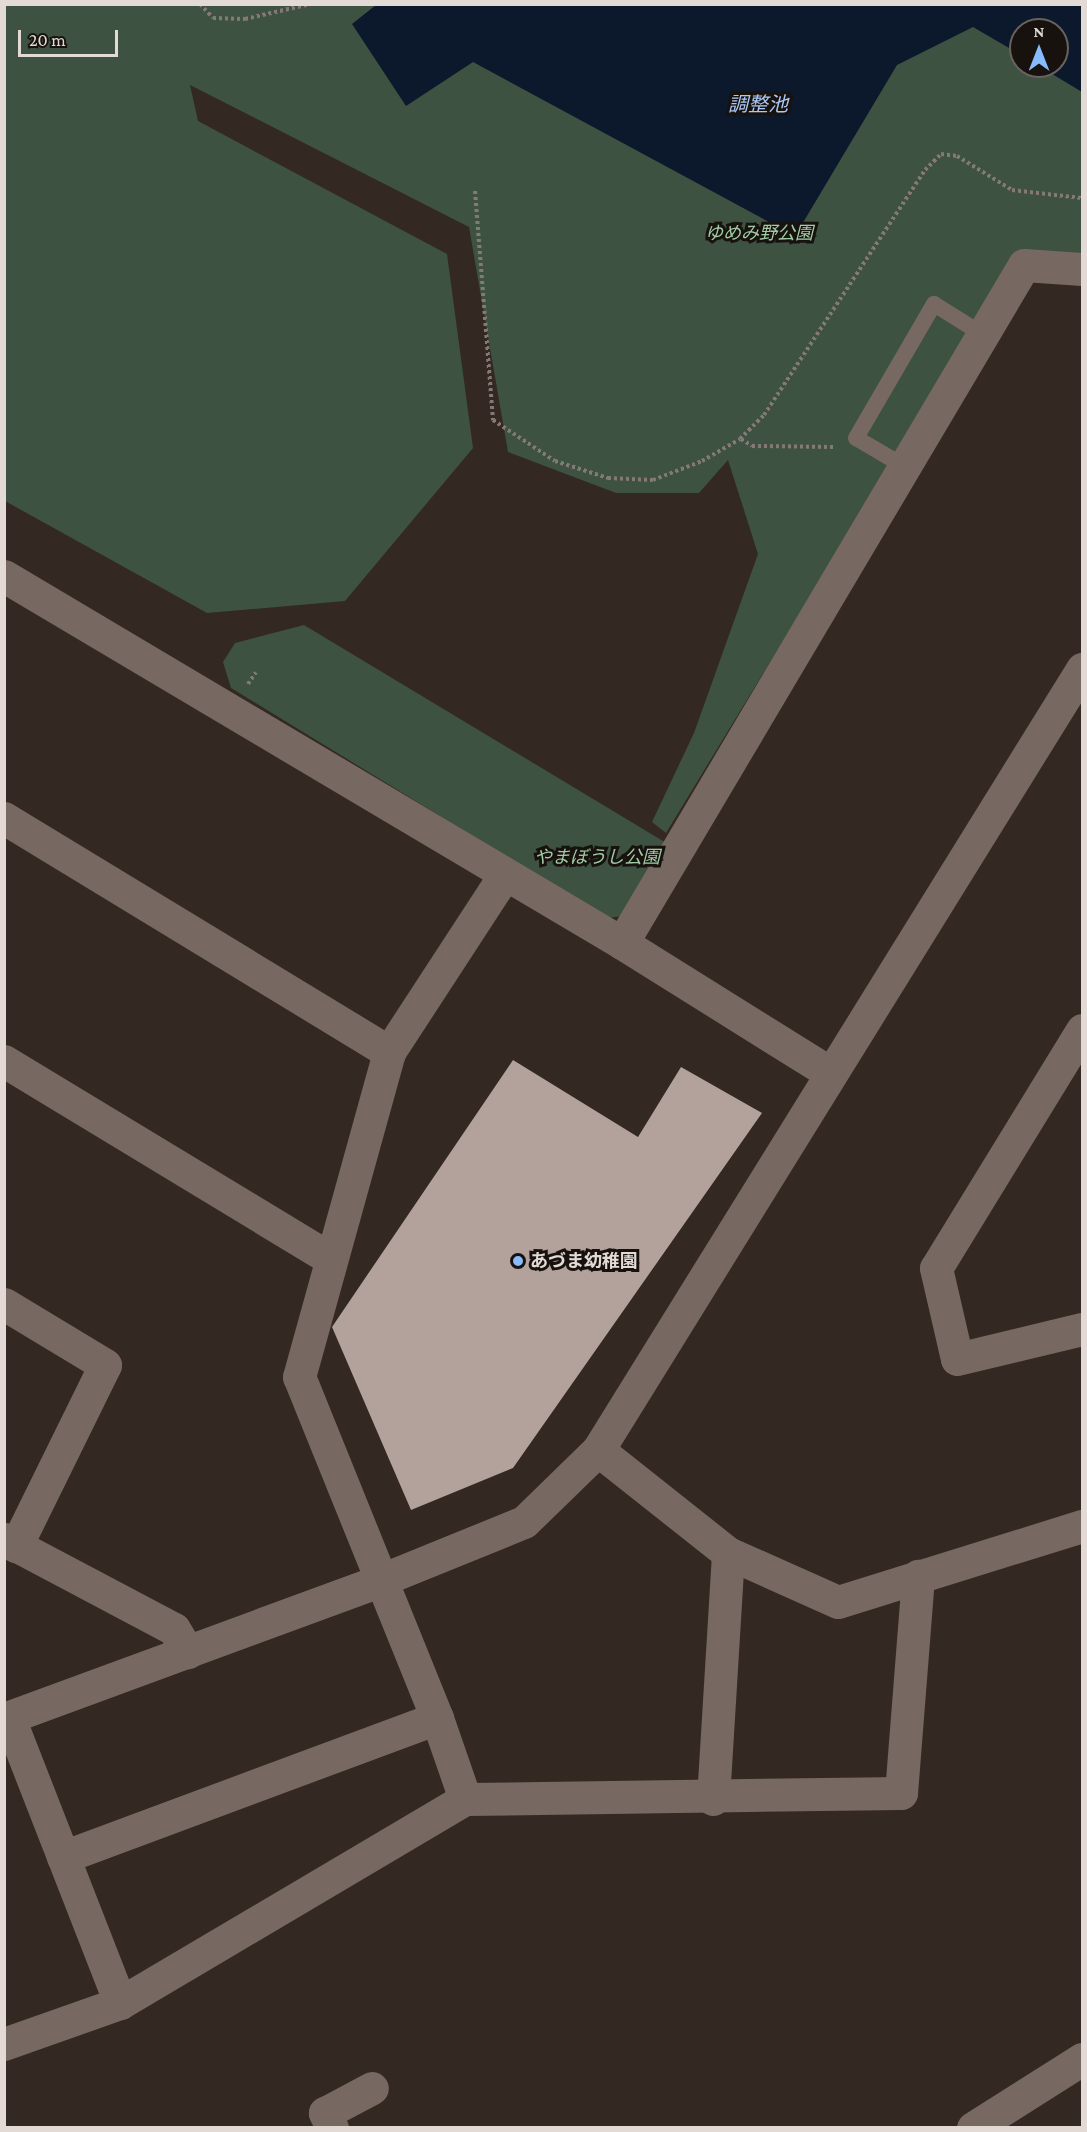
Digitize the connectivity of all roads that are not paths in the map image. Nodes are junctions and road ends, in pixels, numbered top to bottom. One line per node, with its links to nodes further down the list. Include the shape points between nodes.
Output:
1 (1083, 269): 2 (street, via 1024,265)
2 (982, 334): 3 (street); 3 (lane, via 934,304 856,438)
3 (902, 465): 8 (street)
4 (4, 576): 7 (street)
5 (1083, 669): 12 (street)
6 (4, 818): 10 (street)
7 (506, 874): 8 (street); 10 (street)
8 (622, 943): 12 (street)
9 (1083, 1030): 15 (street, via 936,1268 957,1359)
10 (389, 1052): 13 (street)
11 (4, 1062): 13 (street)
12 (830, 1073): 16 (street)
13 (331, 1259): 21 (street, via 299,1377)
14 (4, 1304): 18 (street, via 105,1365)
15 (1083, 1329)
16 (598, 1450): 19 (street); 21 (street, via 524,1522)
17 (1083, 1526): 20 (street)
18 (10, 1542): 22 (street, via 174,1629)
19 (728, 1553): 20 (street, via 838,1602); 26 (street)
20 (918, 1576): 26 (street, via 901,1793)
21 (381, 1580): 22 (street); 24 (street)
22 (188, 1652): 23 (street)
23 (7, 1718): 27 (street)
24 (437, 1718): 25 (street); 27 (street)
25 (465, 1798): 26 (street); 28 (street)
26 (713, 1798)
27 (63, 1857): 28 (street)
28 (120, 2002): 29 (street)
29 (4, 2044)
30 (1081, 2065): 33 (street)
31 (372, 2088): 32 (street, via 325,2113)
32 (332, 2127)
33 (973, 2127)

